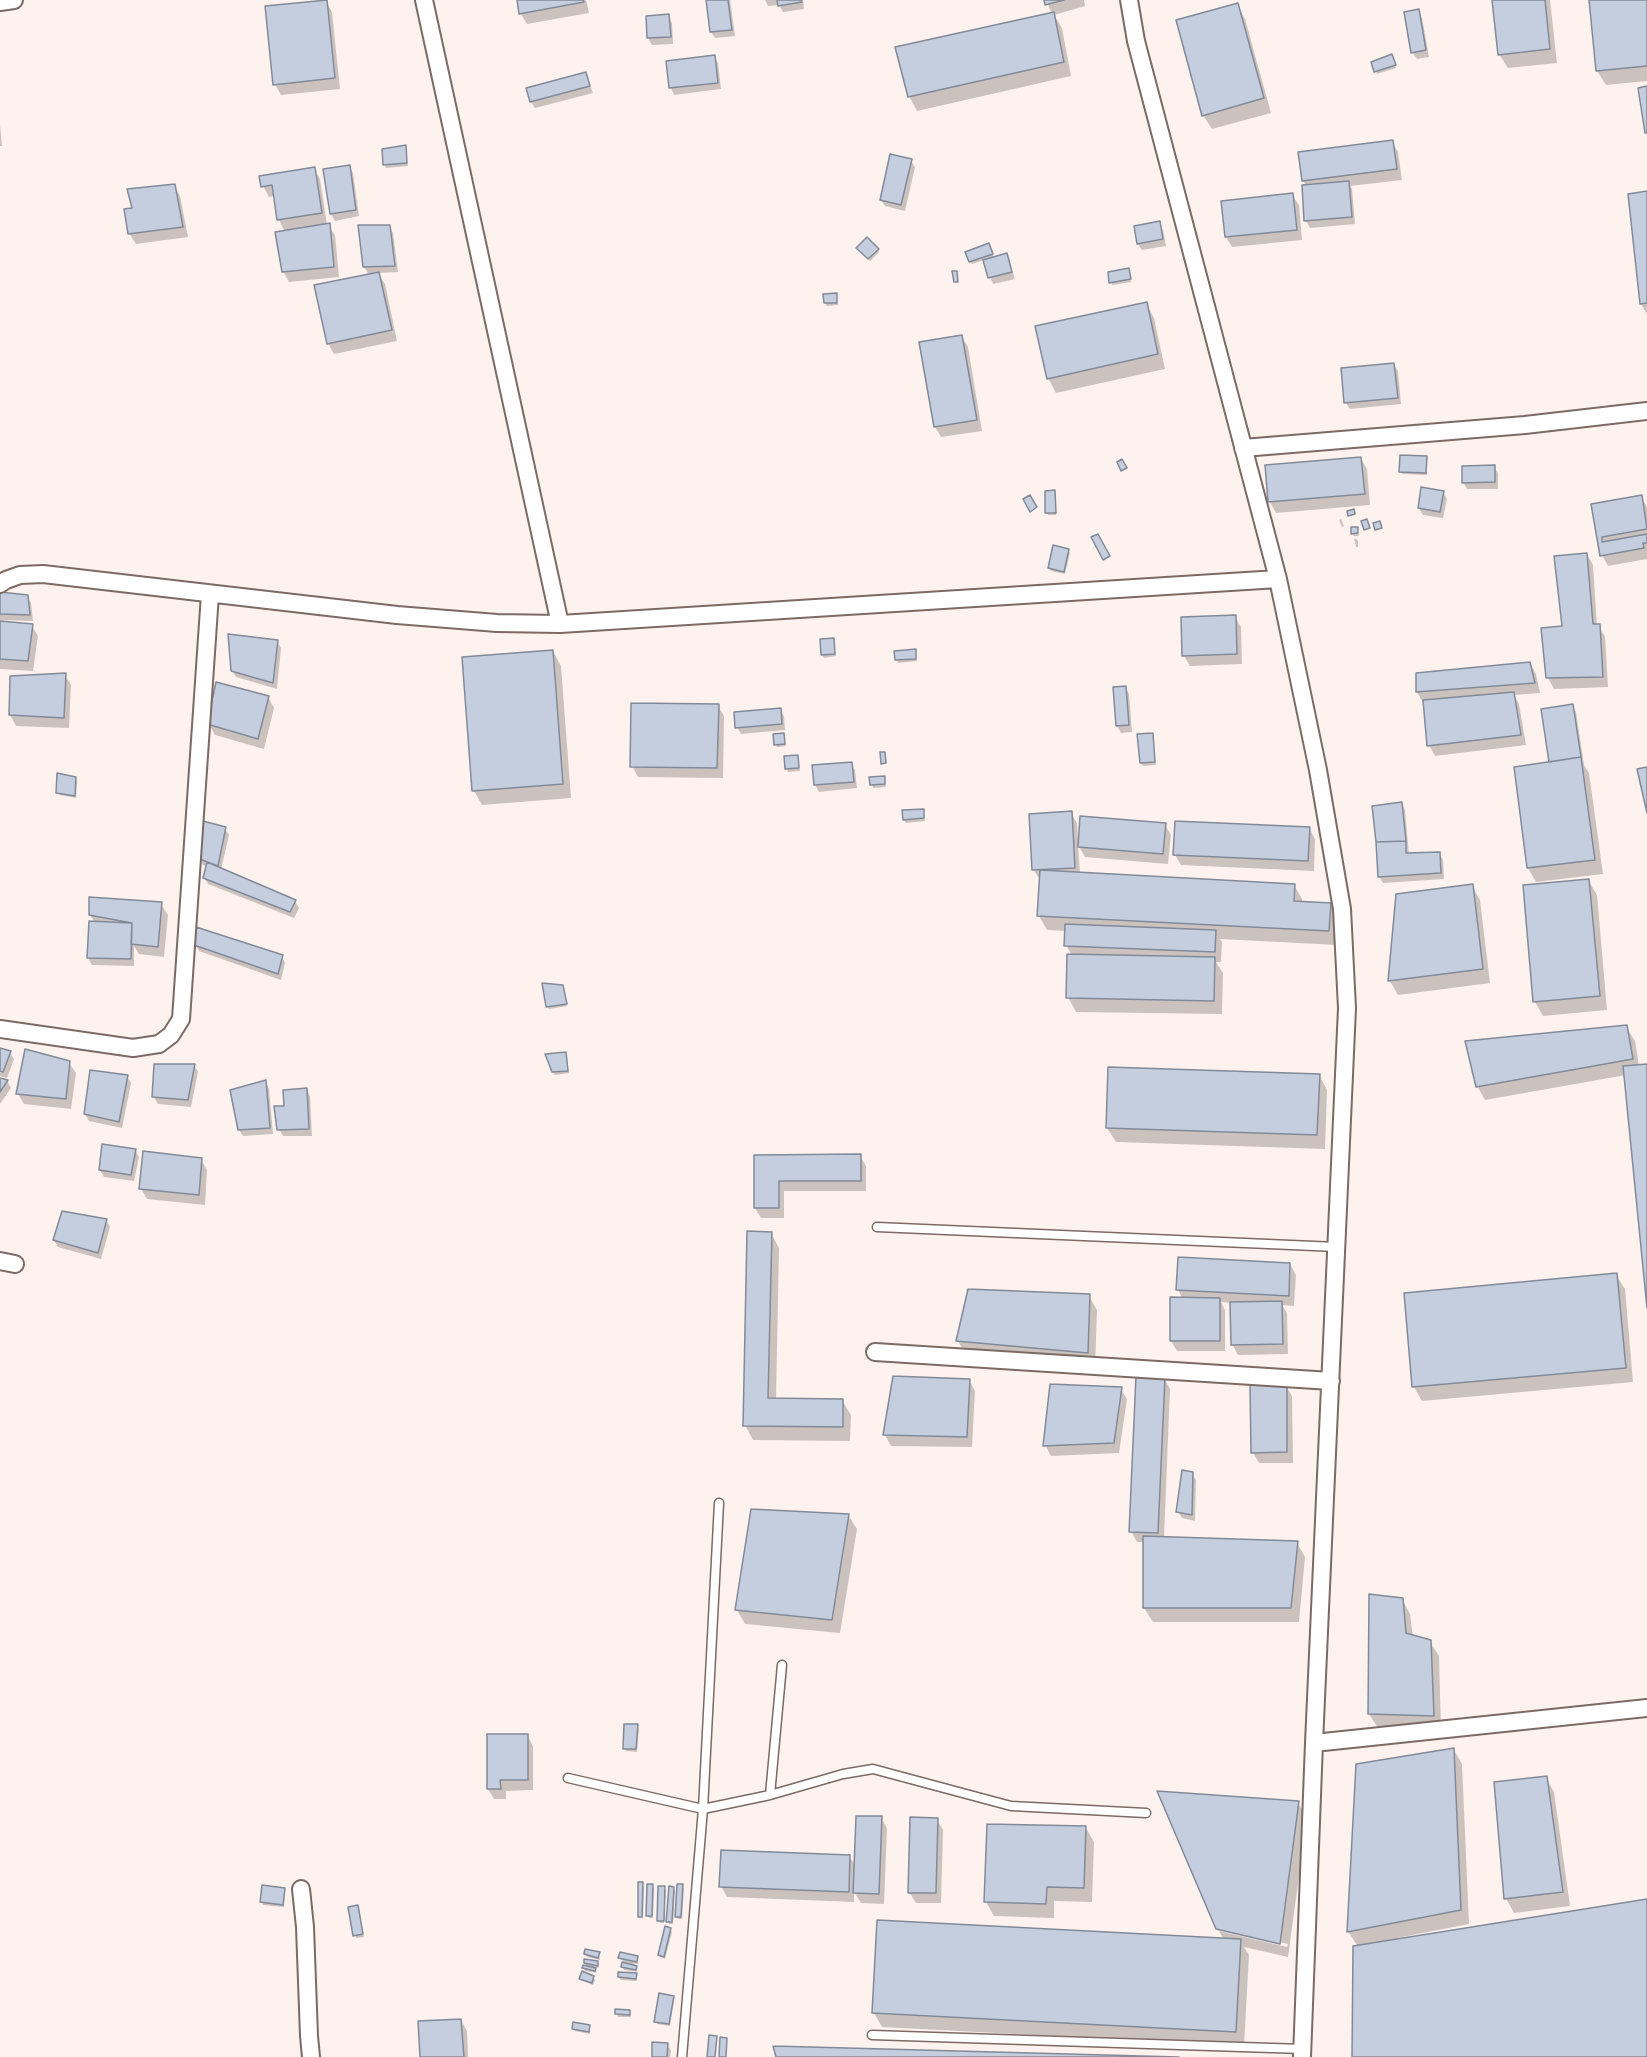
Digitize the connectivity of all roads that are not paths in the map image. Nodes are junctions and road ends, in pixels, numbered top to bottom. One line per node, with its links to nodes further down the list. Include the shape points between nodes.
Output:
1 (14, 0): 4 (street)
2 (424, 0): 10 (street)
3 (1129, 0): 6 (street, via 1136,41)
4 (0, 2)
5 (1647, 411): 6 (street)
6 (1243, 448): 7 (street)
7 (1278, 579): 10 (street); 13 (street, via 1327,814 1343,921 1347,1008)
8 (0, 584): 9 (street, via 20,575 43,574)
9 (210, 594): 10 (street, via 397,615); 11 (street, via 181,1019 171,1035 159,1044 133,1048)
10 (560, 624)
11 (0, 1029)
12 (877, 1227): 13 (lane)
13 (1337, 1247): 15 (street)
14 (875, 1352): 15 (street)
15 (1331, 1381): 19 (street)
16 (719, 1503): 22 (lane)
17 (782, 1665): 21 (lane)
18 (1647, 1708): 19 (street)
19 (1314, 1743): 26 (street)
20 (568, 1778): 22 (lane)
21 (770, 1795): 22 (lane); 23 (lane, via 873,1769 1011,1806)
22 (703, 1809): 28 (lane)
23 (1146, 1813)
24 (301, 1889): 27 (street)
25 (872, 2035): 26 (lane)
26 (1302, 2053)
27 (311, 2057)
28 (682, 2057)

